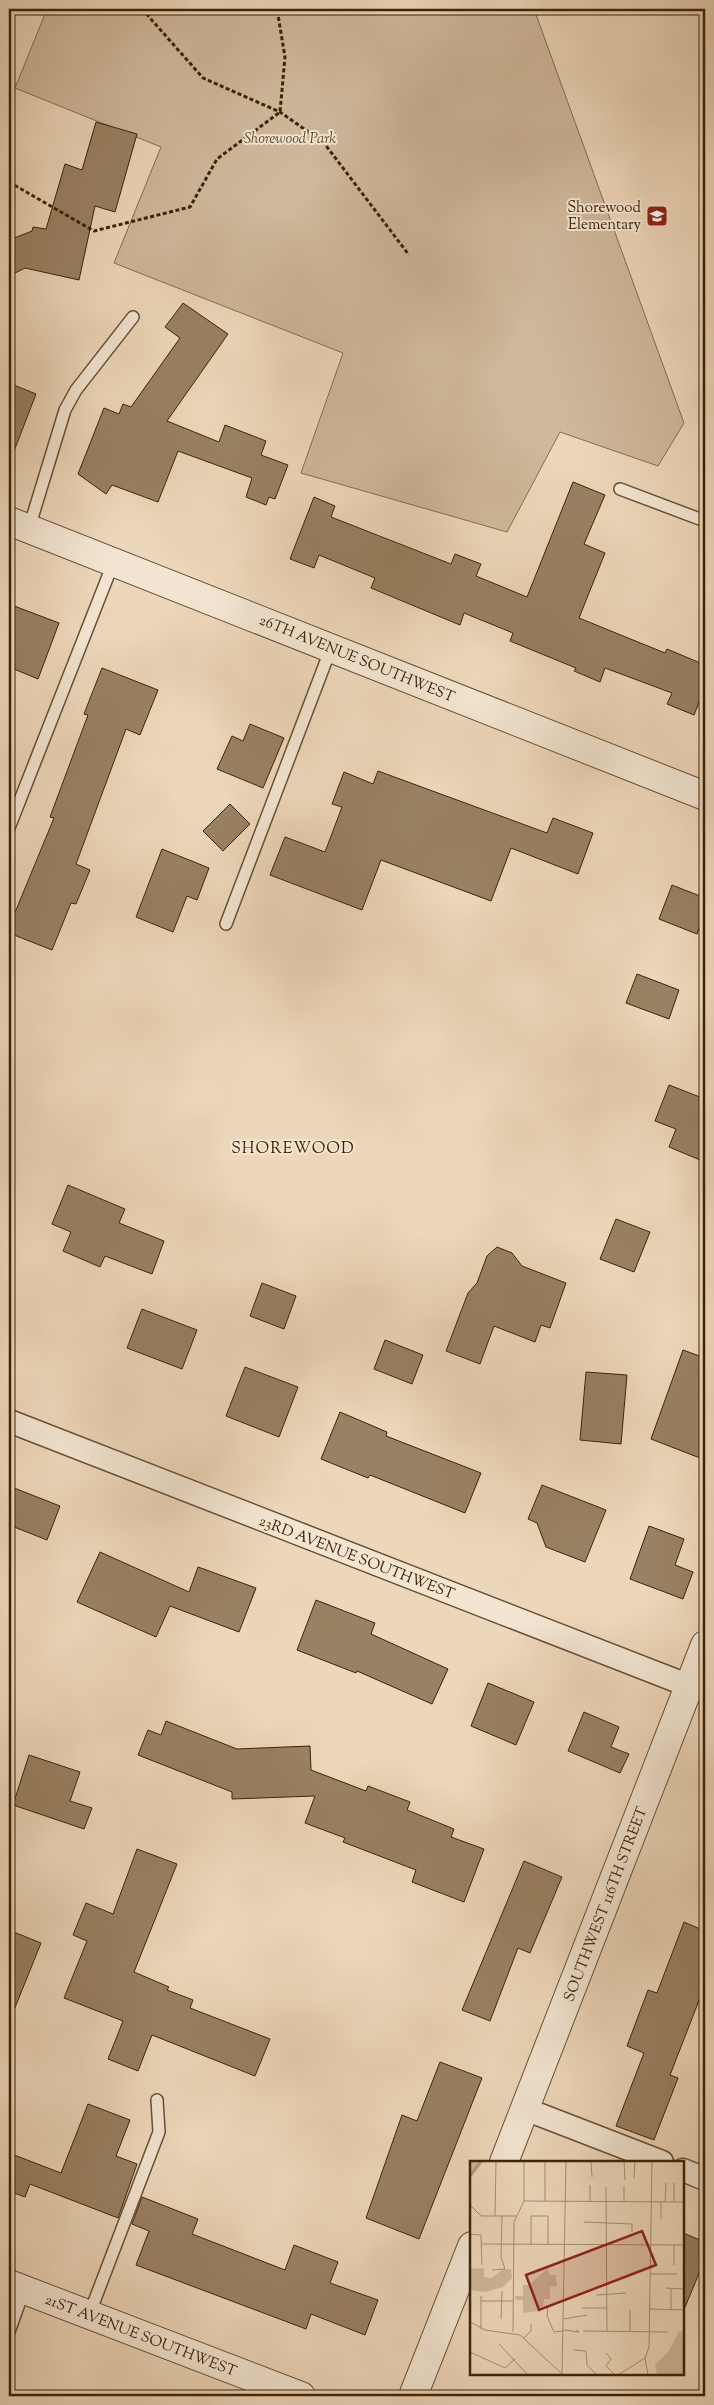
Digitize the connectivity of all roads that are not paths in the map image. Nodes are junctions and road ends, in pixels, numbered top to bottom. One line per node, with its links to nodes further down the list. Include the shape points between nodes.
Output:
1 (133, 317): 4 (lane, via 76,390)
2 (620, 489): 3 (lane)
3 (705, 520)
4 (19, 524): 5 (street, 26TH AVENUE SOUTHWEST)
5 (114, 561): 6 (street, 26TH AVENUE SOUTHWEST); 8 (lane)
6 (331, 648): 7 (street, 26TH AVENUE SOUTHWEST); 9 (lane)
7 (705, 796)
8 (9, 828)
9 (226, 924)
10 (9, 1421): 12 (street, 23RD AVENUE SOUTHWEST)
11 (705, 1645): 12 (street, SOUTHWEST 116TH STREET)
12 (697, 1689): 14 (street, SOUTHWEST 116TH STREET)
13 (156, 2100): 21 (lane, via 159,2132)
14 (525, 2109): 15 (street, SOUTHWEST 116TH STREET); 16 (street)
15 (504, 2161)
16 (659, 2161)
17 (684, 2170): 18 (street)
18 (705, 2179)
19 (470, 2251): 24 (street)
20 (17, 2287): 21 (street, 21ST AVENUE SOUTHWEST); 22 (lane)
21 (89, 2315): 23 (street, 21ST AVENUE SOUTHWEST)
22 (9, 2332)
23 (301, 2396)
24 (413, 2396)

